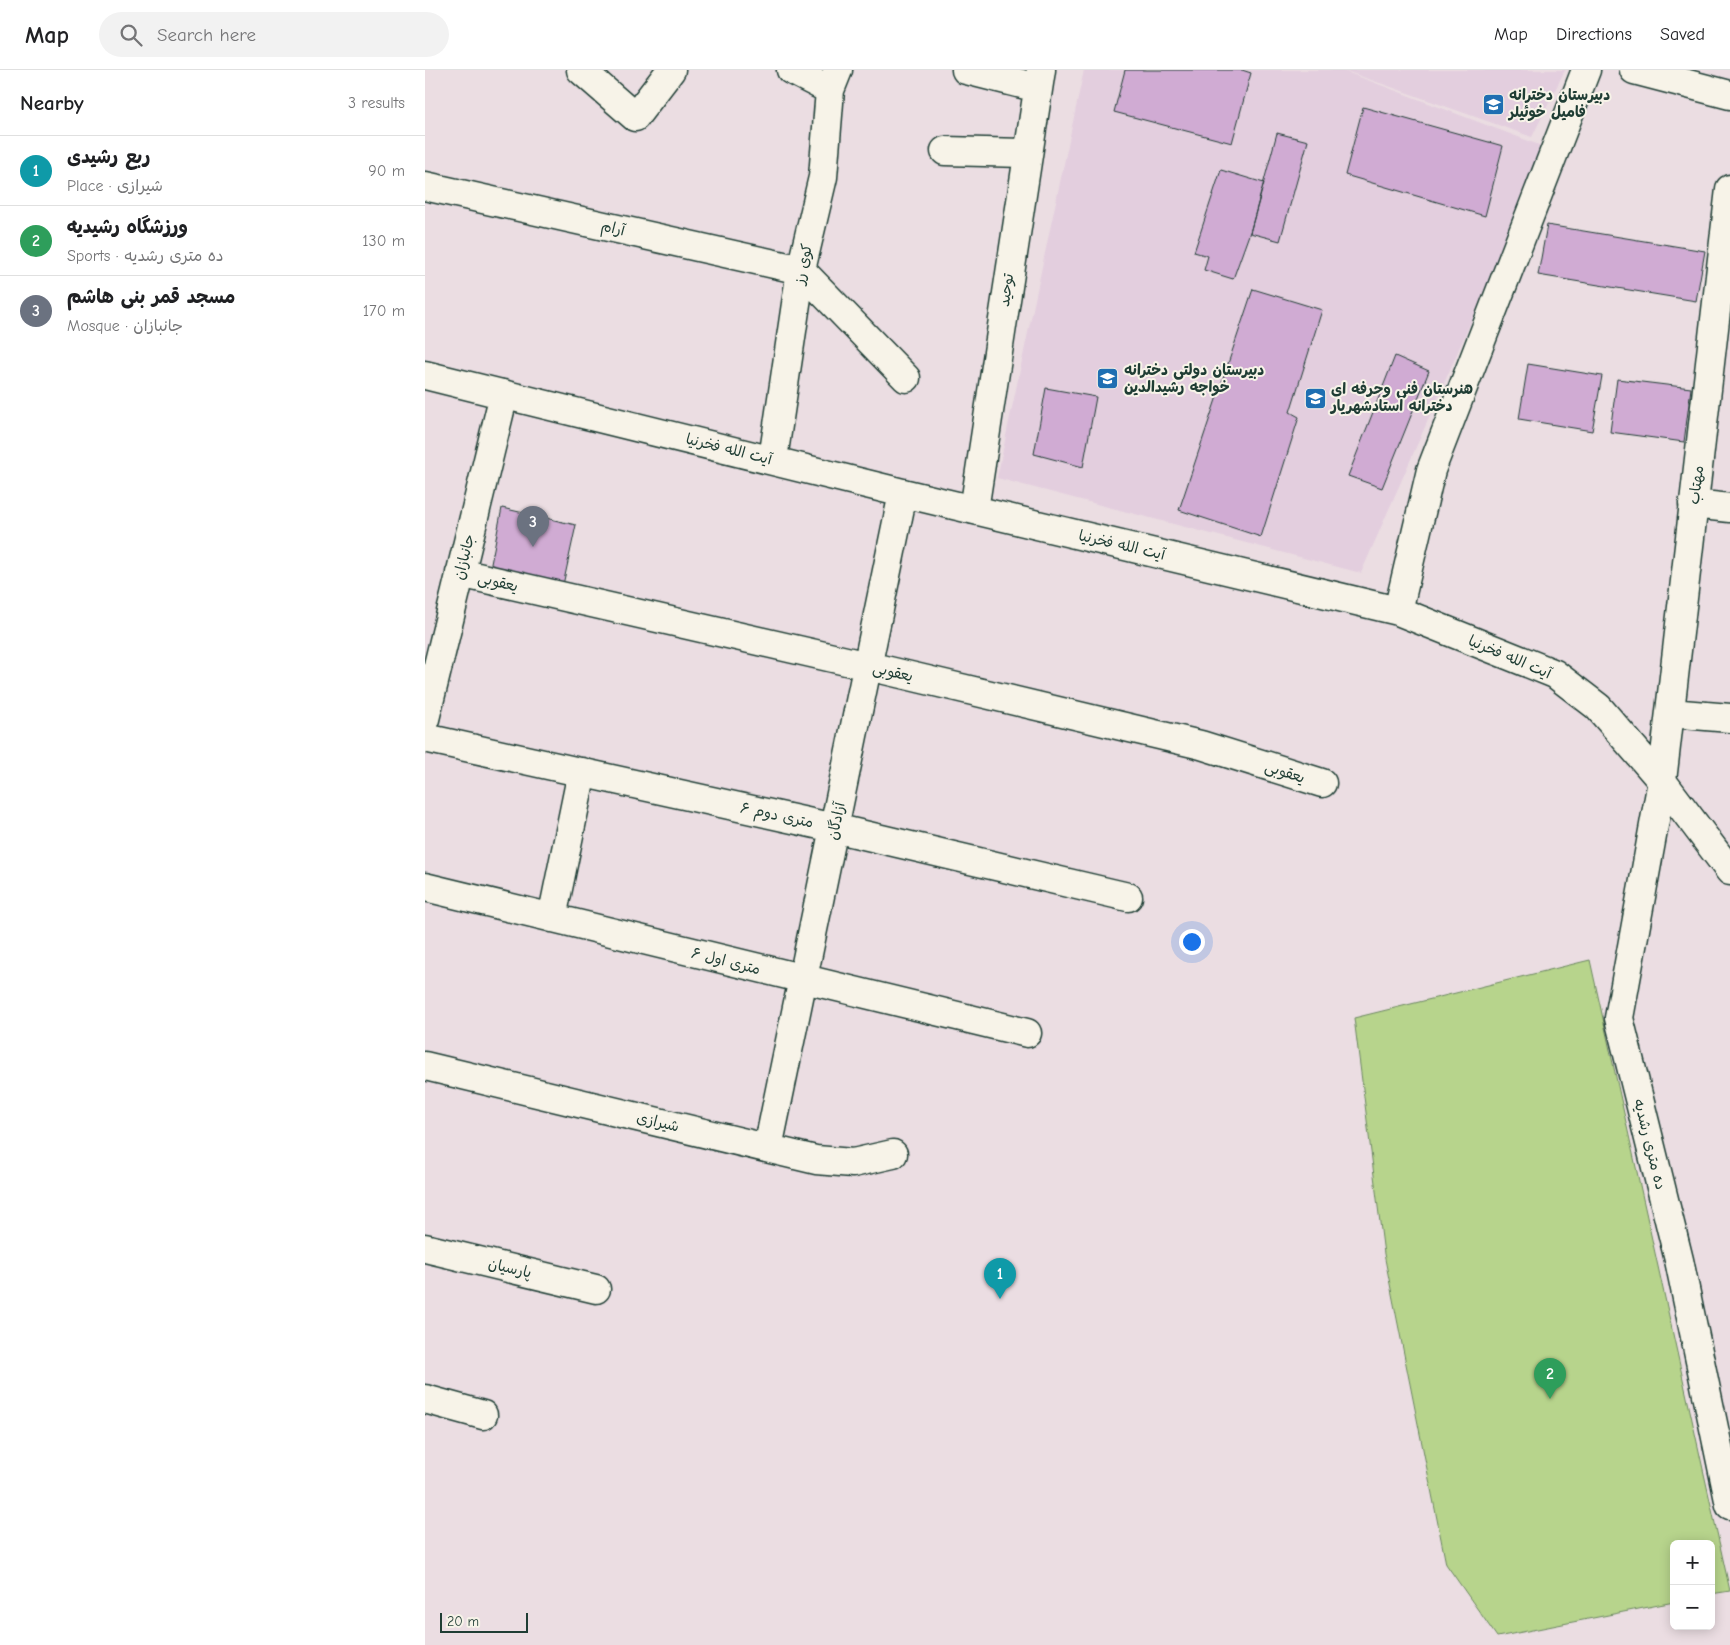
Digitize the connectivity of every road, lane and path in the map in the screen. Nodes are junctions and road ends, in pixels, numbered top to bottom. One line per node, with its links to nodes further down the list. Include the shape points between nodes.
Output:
1 (581, 70): 2 (street, via 635,117)
2 (671, 70)
3 (791, 70): 8 (street)
4 (966, 70): 7 (street)
5 (1586, 70): 25 (street, via 1431,470)
6 (1634, 70): 9 (street)
7 (1039, 79): 11 (street, توحید)
8 (834, 80): 15 (street, کوی رز, via 823,177)
9 (1730, 94)
10 (945, 150): 11 (street)
11 (1027, 153): 23 (street, توحید)
12 (425, 186): 15 (street, آرام)
13 (1730, 189): 14 (street, مهتاب)
14 (1727, 235): 21 (street, مهتاب)
15 (801, 270): 17 (street); 19 (street, کوی رز)
16 (425, 375): 18 (street, آیت الله فخرنیا)
17 (907, 378)
18 (504, 394): 19 (street, آیت الله فخرنیا); 24 (street, جانبازان)
19 (773, 459): 20 (street, آیت الله فخرنیا)
20 (903, 493): 23 (street, آیت الله فخرنیا); 27 (street, آزادگان)
21 (1693, 504): 22 (street); 28 (street, مهتاب)
22 (1730, 508)
23 (974, 510): 25 (street, آیت الله فخرنیا)
24 (460, 574): 26 (street, جانبازان); 27 (street, یعقوبی)
25 (1398, 611): 33 (street, آیت الله فخرنیا, via 1555,674 1598,707)
26 (433, 655): 30 (street, جانبازان)
27 (867, 666): 34 (street, یعقوبی, via 1201,745); 35 (street, آزادگان)
28 (1670, 713): 29 (street); 33 (street, مهتاب)
29 (1730, 718)
30 (425, 719)
31 (425, 738): 32 (street, ۶ متری دوم)
32 (582, 772): 35 (street, ۶ متری دوم); 39 (street)
33 (1662, 781): 36 (street, آیت الله فخرنیا); 49 (street, ده متری رشدیه, via 1619,1018)
34 (1322, 783)
35 (834, 828): 38 (street, ۶ متری دوم); 40 (street, آزادگان)
36 (1730, 871)
37 (425, 887): 39 (street, ۶ متری اول)
38 (1128, 897)
39 (552, 918): 40 (street, ۶ متری اول)
40 (803, 979): 41 (street, ۶ متری اول); 43 (street, آزادگان)
41 (1027, 1033)
42 (425, 1066): 43 (street, شیرازی)
43 (768, 1148): 44 (street, شیرازی, via 816,1160 853,1163)
44 (893, 1154)
45 (425, 1248): 46 (street, پارسیان)
46 (596, 1288)
47 (425, 1399): 48 (street)
48 (483, 1415)
49 (1724, 1450): 50 (street, ده متری رشدیه)
50 (1730, 1505)

